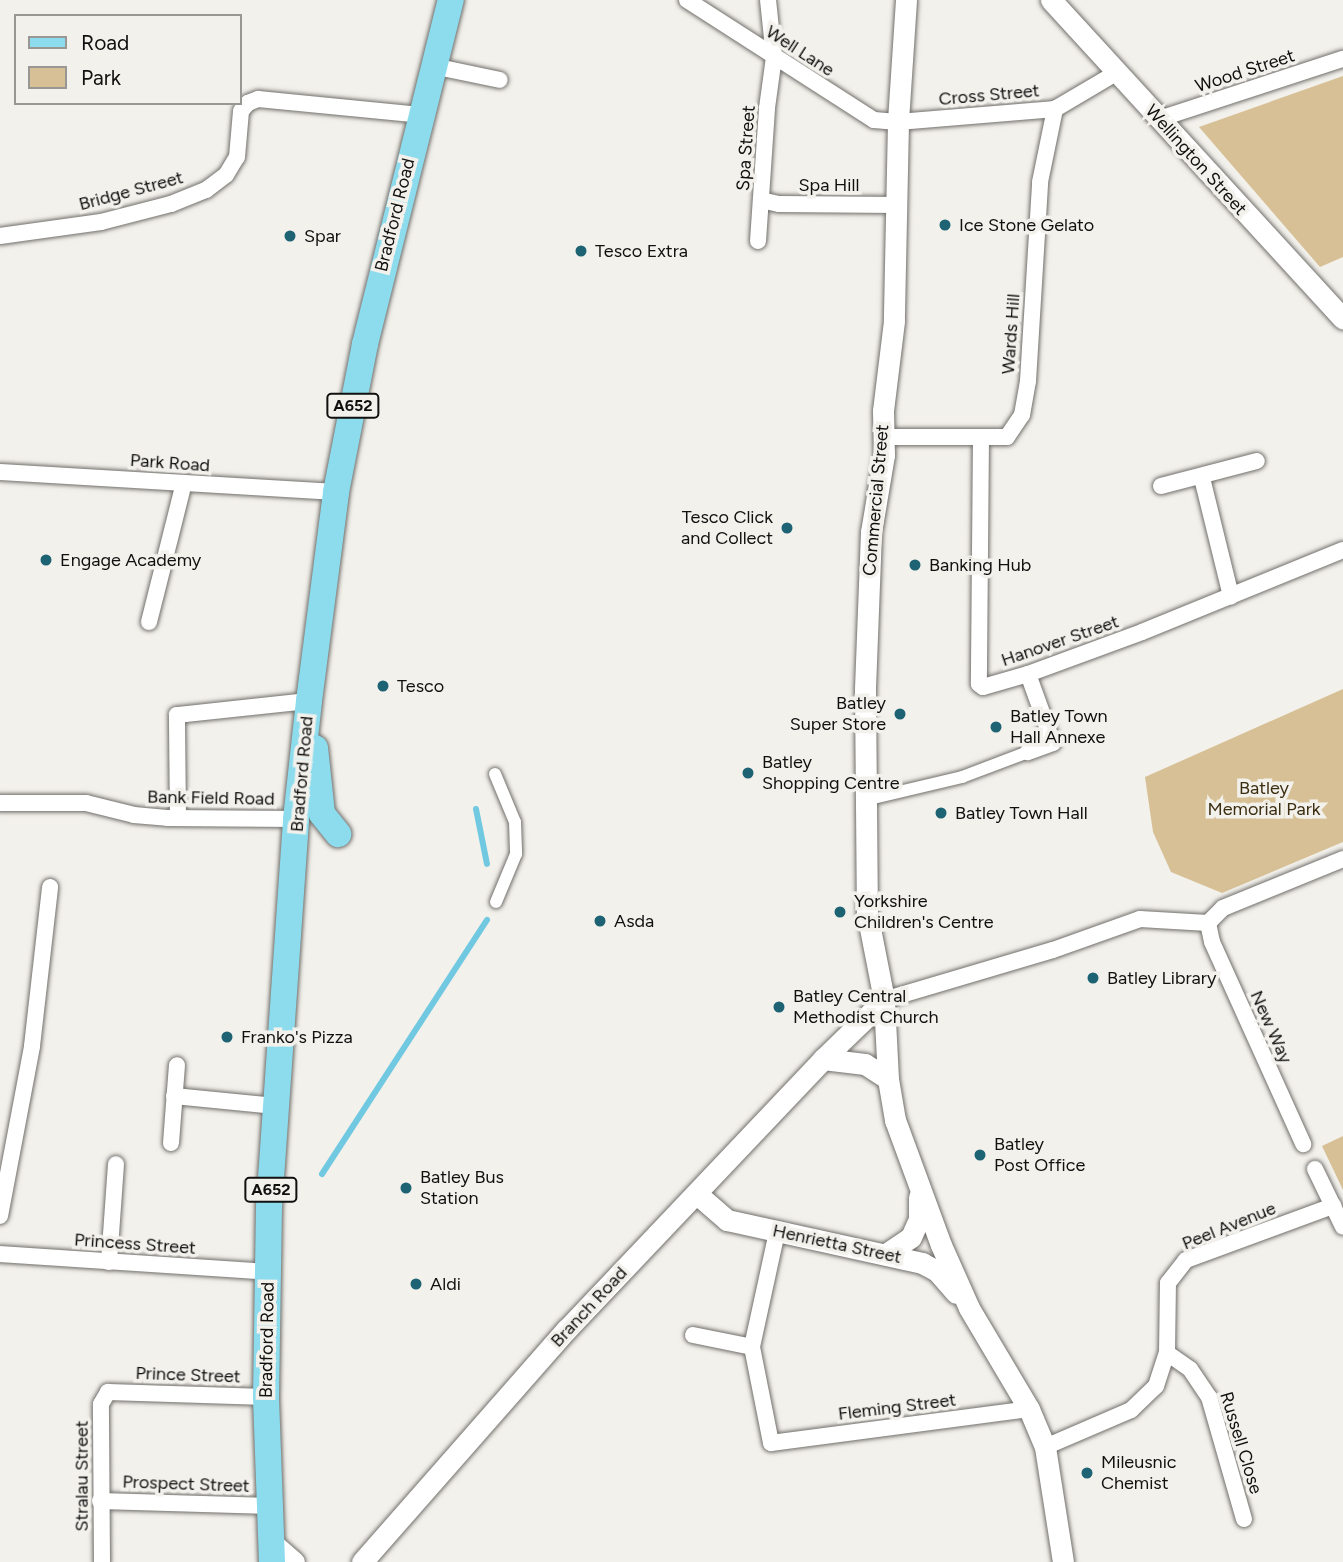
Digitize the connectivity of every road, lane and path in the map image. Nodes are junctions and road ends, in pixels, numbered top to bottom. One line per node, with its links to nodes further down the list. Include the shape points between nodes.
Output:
1 (451, 0): 8 (main road, Bradford Road / A652)
2 (687, 0): 6 (street, Well Lane)
3 (768, 0): 6 (street, Spa Street)
4 (906, 0): 14 (street, Commercial Street)
5 (1051, 0): 9 (street, Wellington Street)
6 (774, 57): 14 (street, Well Lane, via 874,120); 15 (street, Spa Street)
7 (1343, 59): 13 (street, Wood Street)
8 (433, 66): 10 (street); 12 (main road, Bradford Road / A652)
9 (1116, 73): 11 (street, Cross Street); 13 (street, Wellington Street)
10 (500, 80)
11 (1055, 109): 14 (street, Cross Street); 20 (street, Wards Hill, via 1040,182 1022,415 1007,437)
12 (420, 115): 17 (street, Bridge Street, via 258,99 242,111 237,157 226,175 206,190 101,222); 27 (main road, Bradford Road / A652, via 365,344)
13 (1159, 119): 19 (street, Wellington Street)
14 (898, 122): 16 (street, Commercial Street)
15 (761, 200): 16 (street, Spa Hill); 18 (street, Spa Street)
16 (897, 205): 21 (street, Commercial Street)
17 (0, 236)
18 (758, 241)
19 (1343, 319)
20 (981, 437): 21 (street, Wards Hill); 31 (street, Hanover Street, via 979,684 988,686)
21 (885, 438): 35 (street, Commercial Street, via 871,532)
22 (1257, 461): 24 (street)
23 (0, 472): 25 (street, Park Road)
24 (1202, 478): 26 (street); 29 (street)
25 (184, 483): 27 (street, Park Road); 30 (street)
26 (1160, 486)
27 (336, 492): 32 (main road, Bradford Road / A652)
28 (1343, 550): 29 (street, Hanover Street)
29 (1231, 596): 31 (street, Hanover Street)
30 (149, 622)
31 (1027, 674): 33 (street, via 1054,743)
32 (309, 701): 37 (street, via 177,715); 38 (main road, Bradford Road / A652); 39 (main road, via 322,814)
33 (1028, 752): 35 (street, via 962,777)
34 (495, 774): 42 (street, via 515,822 516,854)
35 (865, 800): 44 (street, Commercial Street, via 867,913)
36 (0, 803): 37 (street, Bank Field Road, via 86,803 134,816)
37 (178, 818): 38 (street, Bank Field Road)
38 (296, 819): 49 (main road, Bradford Road / A652)
39 (338, 834)
40 (1343, 859): 43 (street, via 1223,908)
41 (50, 887): 57 (street, via 32,1046)
42 (496, 902)
43 (1208, 923): 44 (street, via 1140,919); 51 (street, New Way, via 1212,942)
44 (884, 1000): 45 (street, Branch Road); 47 (street, Commercial Street)
45 (823, 1059): 47 (street, via 865,1064); 55 (street, Branch Road)
46 (177, 1065): 48 (street)
47 (888, 1079): 54 (street, Commercial Street, via 895,1120)
48 (174, 1096): 49 (street); 50 (street)
49 (276, 1106): 63 (main road, Bradford Road / A652)
50 (171, 1143)
51 (1303, 1144)
52 (116, 1164): 62 (street)
53 (1315, 1169): 56 (street)
54 (919, 1189): 61 (street, via 919,1219 911,1237); 64 (street, Commercial Street)
55 (697, 1194): 59 (street, Henrietta Street, via 727,1220); 76 (street, Branch Road, via 567,1329)
56 (1333, 1206): 58 (street); 67 (street, Peel Avenue, via 1186,1261 1168,1283)
57 (0, 1216)
58 (1343, 1227)
59 (777, 1232): 61 (street, Henrietta Street); 66 (street)
60 (0, 1254): 62 (street, Princess Street)
61 (886, 1254): 64 (street, Henrietta Street, via 937,1271)
62 (109, 1262): 63 (street, Princess Street)
63 (268, 1272): 69 (main road, Bradford Road / A652)
64 (970, 1308): 70 (street)
65 (693, 1335): 66 (street)
66 (752, 1348): 70 (street, Fleming Street, via 771,1443)
67 (1167, 1353): 71 (street, Peel Avenue, via 1156,1386 1131,1410); 74 (street, Russell Close, via 1190,1368 1209,1397)
68 (108, 1392): 69 (street, Prince Street); 72 (street, Stralau Street, via 101,1404)
69 (266, 1397): 73 (main road, Bradford Road / A652)
70 (1029, 1409): 71 (street)
71 (1045, 1447): 80 (street)
72 (100, 1501): 73 (street, Prospect Street); 77 (street, Stralau Street)
73 (271, 1506): 75 (main road, Bradford Road / A652)
74 (1244, 1519)
75 (272, 1553): 78 (street)
76 (367, 1556): 79 (street, Branch Road)
77 (102, 1562)
78 (294, 1562)
79 (354, 1562)
80 (1063, 1562)

